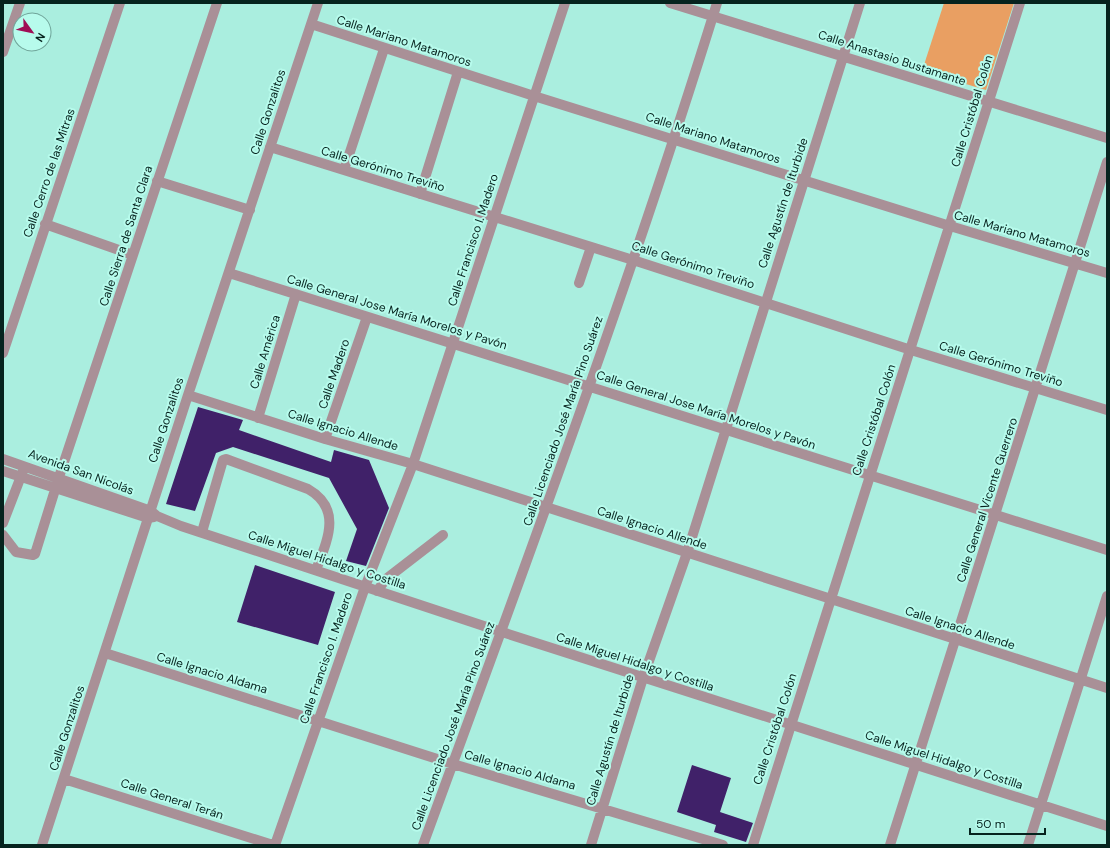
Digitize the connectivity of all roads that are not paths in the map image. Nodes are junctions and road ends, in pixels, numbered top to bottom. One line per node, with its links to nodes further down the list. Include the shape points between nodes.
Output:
1 (20, 3): 13 (street)
2 (120, 3): 28 (street, Calle Cerro de las Mitras)
3 (217, 3): 23 (street, Calle Sierra de Santa Clara)
4 (318, 3): 11 (street, Calle Gonzalitos)
5 (565, 3): 16 (street, Calle Francisco I. Madero)
6 (670, 3): 10 (street, Calle Anastasio Bustamante)
7 (718, 3): 10 (street, Calle Licenciado José María Pino Suárez)
8 (860, 3): 14 (street, Calle Agustín de Iturbide)
9 (1020, 3): 17 (street, Calle Cristóbal Colón)
10 (713, 16): 14 (street, Calle Anastasio Bustamante); 19 (street, Calle Licenciado José María Pino Suárez)
11 (312, 24): 12 (street, Calle Mariano Matamoros); 20 (street, Calle Gonzalitos)
12 (384, 49): 15 (street, Calle Mariano Matamoros); 22 (street)
13 (3, 52)
14 (844, 56): 17 (street, Calle Anastasio Bustamante); 24 (street, Calle Agustín de Iturbide)
15 (458, 72): 16 (street, Calle Mariano Matamoros); 25 (street)
16 (534, 96): 19 (street, Calle Mariano Matamoros); 27 (street, Calle Francisco I. Madero)
17 (989, 102): 18 (street, Calle Anastasio Bustamante); 29 (street, Calle Cristóbal Colón)
18 (1107, 138)
19 (672, 139): 24 (street, Calle Mariano Matamoros); 32 (street, Calle Licenciado José María Pino Suárez)
20 (270, 147): 22 (street, Calle Gerónimo Treviño); 26 (street, Calle Gonzalitos)
21 (1107, 162): 33 (street, Calle General Vicente Guerrero)
22 (344, 170): 25 (street, Calle Gerónimo Treviño)
23 (158, 181): 26 (street); 31 (street, Calle Sierra de Santa Clara)
24 (804, 181): 29 (street, Calle Mariano Matamoros); 38 (street, Calle Agustín de Iturbide)
25 (420, 194): 27 (street, Calle Gerónimo Treviño)
26 (250, 210): 34 (street, Calle Gonzalitos)
27 (495, 216): 30 (street, Calle Gerónimo Treviño); 40 (street, Calle Francisco I. Madero)
28 (45, 224): 31 (street); 42 (street, Calle Cerro de las Mitras)
29 (950, 226): 33 (street, Calle Mariano Matamoros); 41 (street, Calle Cristóbal Colón)
30 (591, 246): 32 (street, Calle Gerónimo Treviño); 36 (street)
31 (133, 255): 56 (street, Calle Sierra de Santa Clara)
32 (633, 260): 38 (street, Calle Gerónimo Treviño); 43 (street, Calle Licenciado José María Pino Suárez)
33 (1076, 264): 35 (street, Calle Mariano Matamoros); 44 (street, Calle General Vicente Guerrero)
34 (229, 273): 37 (street, Calle General Jose María Morelos y Pavón); 45 (street, Calle Gonzalitos)
35 (1107, 273)
36 (579, 284)
37 (296, 294): 39 (street, Calle General Jose María Morelos y Pavón); 47 (street, Calle América)
38 (766, 303): 41 (street, Calle Gerónimo Treviño); 48 (street, Calle Agustín de Iturbide)
39 (367, 317): 40 (street, Calle General Jose María Morelos y Pavón); 49 (street, Calle Madero)
40 (453, 343): 43 (street, Calle General Jose María Morelos y Pavón); 51 (street, Calle Francisco I. Madero)
41 (911, 350): 44 (street, Calle Gerónimo Treviño); 54 (street, Calle Cristóbal Colón)
42 (3, 353)
43 (589, 386): 48 (street, Calle General Jose María Morelos y Pavón); 58 (street, Calle Licenciado José María Pino Suárez)
44 (1036, 388): 46 (street, Calle Gerónimo Treviño); 59 (street, Calle General Vicente Guerrero)
45 (188, 395): 47 (street, Calle Ignacio Allende); 60 (street, Calle Gonzalitos)
46 (1107, 410)
47 (258, 418): 49 (street, Calle Ignacio Allende)
48 (726, 430): 54 (street, Calle General Jose María Morelos y Pavón); 66 (street, Calle Agustín de Iturbide)
49 (325, 439): 51 (street, Calle Ignacio Allende)
50 (3, 458): 52 (street, Avenida San Nicolás)
51 (413, 464): 58 (street, Calle Ignacio Allende); 68 (street, Calle Francisco I. Madero)
52 (25, 465): 55 (street); 56 (street, Avenida San Nicolás)
53 (3, 471): 55 (street, Avenida San Nicolás)
54 (870, 475): 59 (street, Calle General Jose María Morelos y Pavón); 71 (street, Calle Cristóbal Colón)
55 (21, 477): 57 (street, Avenida San Nicolás); 61 (street)
56 (59, 477): 57 (street, Calle Sierra de Santa Clara); 60 (street, Avenida San Nicolás)
57 (55, 488): 60 (street, Avenida San Nicolás); 63 (street, Calle Sierra de Santa Clara, via 33,555 16,552)
58 (547, 508): 66 (street, Calle Ignacio Allende); 72 (street, Calle Licenciado José María Pino Suárez)
59 (995, 514): 65 (street, Calle General Jose María Morelos y Pavón); 73 (street, Calle General Vicente Guerrero)
60 (152, 515): 62 (street, Calle Miguel Hidalgo y Costilla); 74 (street, Calle Gonzalitos)
61 (3, 523)
62 (202, 532): 67 (street, Calle Miguel Hidalgo y Costilla); 67 (street, via 221,467 226,459 308,489 319,496 327,509 330,527)
63 (3, 535)
64 (443, 535): 69 (street, via 386,579)
65 (1107, 550)
66 (687, 553): 71 (street, Calle Ignacio Allende); 75 (street, Calle Agustín de Iturbide)
67 (316, 570): 68 (street, Calle Miguel Hidalgo y Costilla)
68 (365, 587): 69 (street, Calle Miguel Hidalgo y Costilla); 78 (street, Calle Francisco I. Madero)
69 (377, 591): 72 (street, Calle Miguel Hidalgo y Costilla)
70 (1107, 596): 76 (street)
71 (830, 600): 73 (street, Calle Ignacio Allende); 79 (street, Calle Cristóbal Colón)
72 (502, 632): 75 (street, Calle Miguel Hidalgo y Costilla); 80 (street, Calle Licenciado José María Pino Suárez)
73 (956, 640): 76 (street, Calle Ignacio Allende); 81 (street, Calle General Vicente Guerrero)
74 (105, 653): 78 (street, Calle Ignacio Aldama); 82 (street, Calle Gonzalitos)
75 (643, 678): 79 (street, Calle Miguel Hidalgo y Costilla); 84 (street, Calle Agustín de Iturbide)
76 (1081, 679): 77 (street, Calle Ignacio Allende); 83 (street)
77 (1107, 688)
78 (318, 720): 80 (street, Calle Ignacio Aldama); 87 (street, Calle Francisco I. Madero)
79 (790, 725): 81 (street, Calle Miguel Hidalgo y Costilla); 91 (street, Calle Cristóbal Colón)
80 (453, 764): 84 (street, Calle Ignacio Aldama); 88 (street, Calle Licenciado José María Pino Suárez)
81 (915, 764): 83 (street, Calle Miguel Hidalgo y Costilla); 92 (street, Calle General Vicente Guerrero)
82 (64, 779): 86 (street, Calle Gonzalitos); 87 (street, Calle General Terán)
83 (1040, 805): 85 (street, Calle Miguel Hidalgo y Costilla); 93 (street)
84 (603, 808): 89 (street, Calle Agustín de Iturbide); 90 (street, Calle Ignacio Aldama)
85 (1107, 826)
86 (42, 845)
87 (274, 845)
88 (423, 845)
89 (591, 845)
90 (723, 845)
91 (752, 845)
92 (890, 845)
93 (1028, 845)

